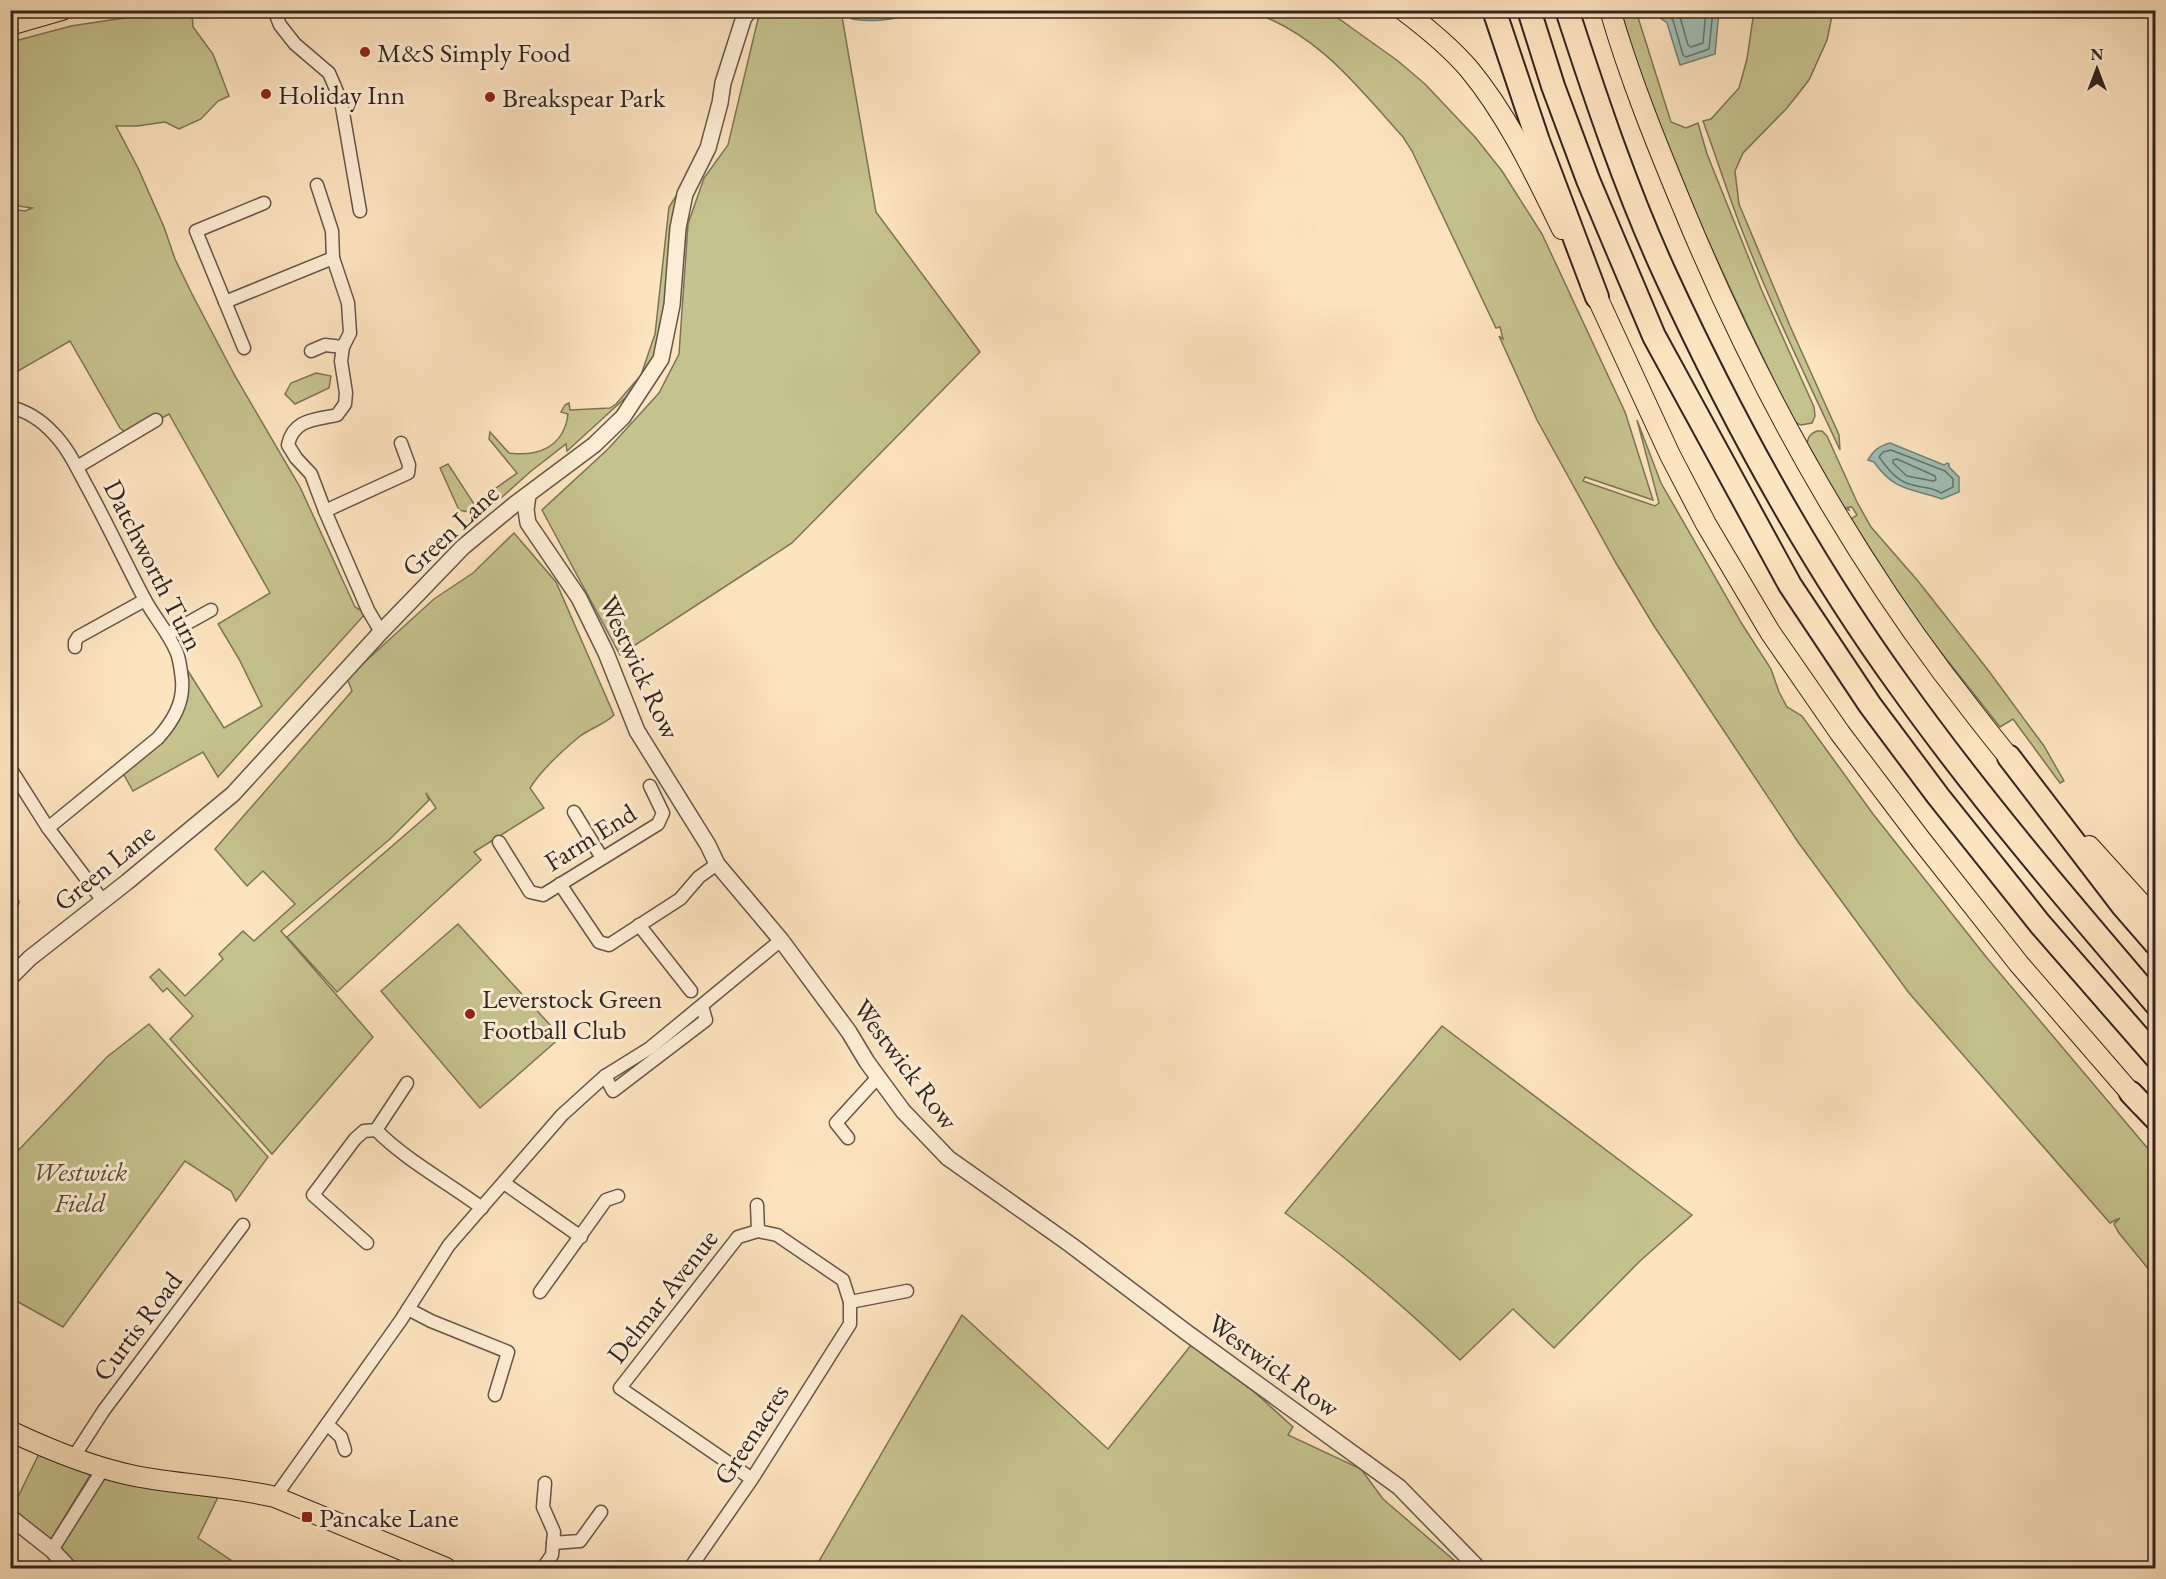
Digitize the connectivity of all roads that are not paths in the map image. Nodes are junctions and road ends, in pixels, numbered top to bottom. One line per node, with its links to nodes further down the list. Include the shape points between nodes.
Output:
1 (62, 10): 9 (main road)
2 (274, 10): 12 (street, via 286,34 329,73 336,86)
3 (1403, 10): 14 (main road, via 1439,39 1484,88)
4 (1494, 10): 14 (highway)
5 (1529, 10): 50 (highway, via 1588,180 1654,336 1790,585 1852,679 1938,796 2040,924)
6 (1567, 10): 48 (highway, via 1590,82 1664,273 1788,512 1840,599 1945,747 1996,814)
7 (1610, 10): 32 (main road, via 1664,162 1702,253 1810,469 1908,626)
8 (746, 13): 23 (street, Green Lane, via 723,83 708,148 685,194 672,305 661,359 623,417 594,445)
9 (10, 24)
10 (317, 185): 13 (street, via 332,231)
11 (264, 203): 15 (street, via 196,231)
12 (360, 211)
13 (333, 258): 15 (street); 16 (street, via 348,303 350,333)
14 (1597, 297): 54 (main road, via 1670,455 1770,632 1921,840 2019,964)
15 (225, 302): 17 (street)
16 (343, 347): 18 (street, via 325,345); 24 (street, via 345,404 337,415 298,424 288,445 311,474)
17 (244, 348)
18 (311, 351)
19 (10, 407): 22 (street, Datchworth Turn, via 53,432)
20 (156, 420): 22 (street)
21 (401, 443): 24 (street, via 408,473)
22 (77, 467): 27 (street, Datchworth Turn)
23 (528, 495): 25 (street, Green Lane); 26 (street)
24 (325, 511): 29 (street)
25 (498, 518): 26 (street); 29 (street, Green Lane, via 463,547)
26 (528, 523): 39 (street, Westwick Row, via 579,598 638,730)
27 (146, 600): 30 (street, Datchworth Turn); 31 (street, via 78,637)
28 (211, 610): 30 (street)
29 (381, 632): 41 (street, Green Lane, via 233,794)
30 (168, 634): 36 (street, Datchworth Turn, via 178,655 182,681 180,702 172,722 158,738)
31 (75, 646)
32 (2009, 757): 42 (main road); 45 (highway)
33 (10, 768): 36 (street)
34 (650, 786): 38 (street, Farm End, via 663,813 658,824)
35 (574, 812): 38 (street)
36 (48, 828): 41 (street)
37 (499, 842): 40 (street, Farm End, via 531,892 543,895)
38 (602, 858): 40 (street, Farm End)
39 (717, 864): 43 (street, via 680,899); 44 (street, Westwick Row)
40 (560, 884): 43 (street, via 598,942 609,945)
41 (103, 901): 46 (street, Green Lane)
42 (2156, 920)
43 (639, 925): 47 (street)
44 (781, 940): 49 (street, via 702,1006 705,1020); 52 (street, Westwick Row)
45 (2156, 944)
46 (10, 978)
47 (691, 991)
48 (2156, 1004)
49 (653, 1053): 51 (street); 51 (street, via 613,1092)
50 (2156, 1057)
51 (605, 1076): 58 (street, via 562,1115)
52 (878, 1077): 57 (street, via 836,1123); 88 (street, Westwick Row, via 903,1112 948,1158 1399,1487)
53 (407, 1083): 56 (street)
54 (2131, 1093): 55 (highway)
55 (2156, 1120)
56 (376, 1130): 61 (street, via 408,1159); 65 (street, via 364,1131 355,1139 313,1195)
57 (848, 1138)
58 (504, 1183): 61 (street); 64 (street)
59 (618, 1196): 64 (street, via 606,1200)
60 (757, 1205): 63 (street, Delmar Avenue)
61 (482, 1208): 69 (street, via 449,1245)
62 (243, 1225): 75 (street, Curtis Road, via 104,1410)
63 (758, 1231): 68 (street, Delmar Avenue, via 777,1235 843,1280); 77 (street, Delmar Avenue, via 738,1237 620,1388)
64 (580, 1237): 67 (street)
65 (367, 1243)
66 (907, 1291): 68 (street)
67 (540, 1292)
68 (850, 1302): 70 (street, Delmar Avenue)
69 (408, 1310): 71 (street, via 508,1352); 72 (street)
70 (850, 1324): 77 (street, Greenacres)
71 (495, 1395)
72 (328, 1425): 74 (street, via 341,1437); 79 (street)
73 (10, 1431): 75 (main road)
74 (345, 1450)
75 (73, 1458): 76 (main road)
76 (103, 1468): 79 (main road); 83 (street)
77 (752, 1479): 87 (street, Greenacres)
78 (544, 1483): 82 (street, via 543,1507 554,1532)
79 (275, 1497): 85 (main road)
80 (601, 1512): 82 (street, via 580,1541)
81 (10, 1517): 83 (street)
82 (553, 1543): 86 (street, via 552,1555)
83 (52, 1550): 84 (street)
84 (69, 1569)
85 (446, 1569)
86 (543, 1569)
87 (690, 1569)
88 (1478, 1569)

